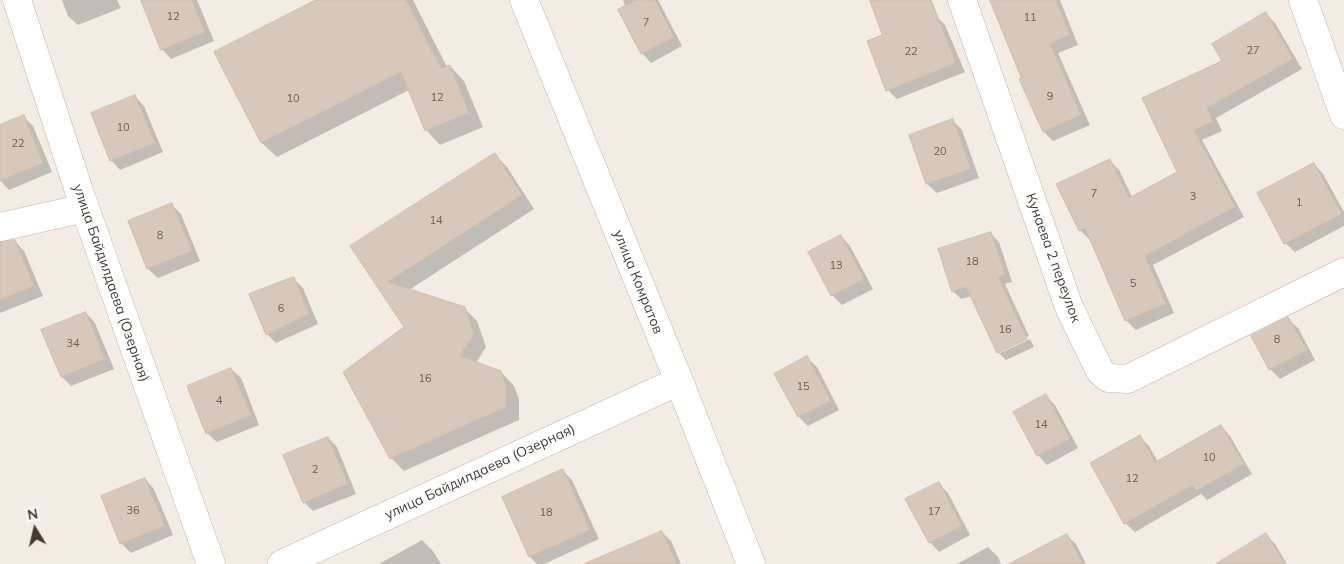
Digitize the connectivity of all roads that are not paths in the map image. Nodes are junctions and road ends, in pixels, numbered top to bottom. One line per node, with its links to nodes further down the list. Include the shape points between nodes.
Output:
1 (17, 0): 6 (street, улица Байдилдаева (Озерная))
2 (524, 0): 9 (street, улица Комратов)
3 (962, 0): 8 (street, Кунаева 2 переулок, via 1068,307 1100,371 1108,378 1128,379)
4 (1310, 2): 5 (street)
5 (1344, 116)
6 (85, 208): 7 (street); 10 (street, улица Байдилдаева (Озерная))
7 (0, 227)
8 (1344, 272)
9 (679, 380): 11 (street, улица Байдилдаева (Озерная)); 12 (street, улица Комратов)
10 (211, 564)
11 (282, 564)
12 (750, 564)

